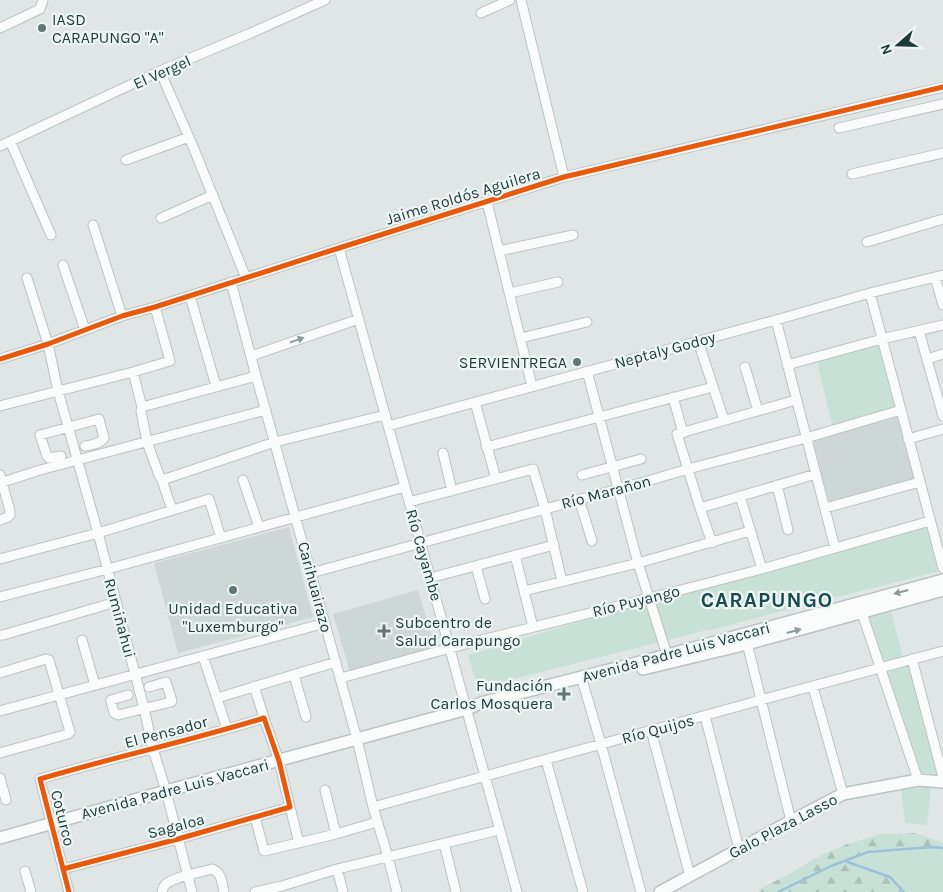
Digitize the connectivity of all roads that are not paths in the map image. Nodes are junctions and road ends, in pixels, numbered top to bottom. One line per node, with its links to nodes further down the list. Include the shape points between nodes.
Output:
1 (43, 0): 6 (street, via 40,9)
2 (325, 0): 7 (street, El Vergel)
3 (510, 0): 5 (street)
4 (520, 0): 17 (street)
5 (481, 13)
6 (0, 28)
7 (160, 71): 11 (street); 12 (street, El Vergel)
8 (943, 87): 17 (street, Jaime Roldós Aguilera)
9 (943, 104): 10 (street)
10 (839, 128)
11 (189, 137): 15 (street); 18 (street)
12 (10, 142): 13 (street, El Vergel); 23 (street)
13 (0, 146)
14 (943, 153): 16 (street)
15 (126, 160)
16 (852, 174)
17 (564, 177): 19 (street, Jaime Roldós Aguilera)
18 (213, 195): 20 (street); 31 (street)
19 (487, 202): 26 (street, Jaime Roldós Aguilera); 27 (street)
20 (161, 218)
21 (943, 219): 25 (street)
22 (93, 225): 39 (street)
23 (51, 235)
24 (573, 235): 27 (street)
25 (867, 242)
26 (339, 248): 31 (street, Jaime Roldós Aguilera); 40 (street, Río Cayambe)
27 (500, 251): 34 (street)
28 (63, 265): 44 (street)
29 (939, 276): 35 (street, Neptaly Godoy); 37 (street)
30 (27, 278): 49 (street, Rumiñahui)
31 (246, 278): 32 (street, Jaime Roldós Aguilera)
32 (231, 282): 36 (street, Jaime Roldós Aguilera); 51 (street, Carihuairazo)
33 (558, 282): 34 (street)
34 (510, 293): 46 (street)
35 (870, 293): 41 (street, Neptaly Godoy); 47 (street)
36 (190, 296): 38 (street, Jaime Roldós Aguilera); 59 (street)
37 (943, 305)
38 (155, 307): 39 (street, Jaime Roldós Aguilera); 57 (street, via 170,361)
39 (122, 316): 44 (street, Jaime Roldós Aguilera)
40 (359, 319): 51 (street, one-way to 40); 71 (street, Río Cayambe)
41 (776, 320): 48 (street, Neptaly Godoy); 54 (street)
42 (587, 322): 46 (street)
43 (943, 325): 45 (street)
44 (84, 330): 49 (street, Jaime Roldós Aguilera)
45 (919, 331): 47 (street); 53 (street)
46 (521, 338): 60 (street)
47 (882, 339): 54 (street); 69 (street)
48 (698, 341): 56 (street, Neptaly Godoy); 61 (street)
49 (48, 344): 52 (street, Jaime Roldós Aguilera); 62 (street, Rumiñahui)
50 (943, 354): 53 (street)
51 (251, 356): 58 (street, Carihuairazo)
52 (0, 359)
53 (927, 359): 72 (street)
54 (787, 365): 64 (street)
55 (745, 367): 70 (street)
56 (587, 371): 60 (street, Neptaly Godoy); 73 (street)
57 (133, 372): 62 (street); 67 (street)
58 (256, 376): 59 (street); 68 (street, Carihuairazo)
59 (216, 386): 67 (street)
60 (532, 386): 65 (street, Neptaly Godoy)
61 (713, 387): 63 (street); 74 (street)
62 (58, 391): 66 (street); 76 (street, Rumiñahui)
63 (672, 397): 73 (street); 78 (street)
64 (796, 400): 70 (street); 79 (street)
65 (475, 402): 75 (street, Neptaly Godoy); 84 (street)
66 (0, 406)
67 (142, 407): 81 (street)
68 (266, 410): 81 (street); 82 (street, Carihuairazo)
69 (901, 410): 79 (street, Río Marañon); 80 (street)
70 (758, 411): 74 (street)
71 (385, 415): 75 (street, Río Cayambe); 82 (street)
72 (943, 416)
73 (599, 417): 84 (street); 89 (street)
74 (724, 420): 78 (street)
75 (388, 426): 99 (street, Río Cayambe)
76 (68, 428): 83 (street, via 99,419 104,438 101,442); 86 (street, via 40,435 49,458); 88 (street, Rumiñahui)
77 (943, 429): 80 (street)
78 (680, 433): 90 (street)
79 (806, 438): 90 (street, Río Marañon); 91 (street)
80 (908, 438): 97 (street)
81 (148, 442): 88 (street); 95 (street)
82 (275, 442): 95 (street); 109 (street, Carihuairazo)
83 (85, 446)
84 (486, 446): 93 (street)
85 (443, 453): 101 (street)
86 (61, 456)
87 (641, 459): 89 (street)
88 (77, 461): 94 (street); 115 (street, Rumiñahui)
89 (612, 467): 92 (street); 100 (street)
90 (688, 469): 100 (street, Río Marañon); 106 (street)
91 (816, 474): 98 (street); 107 (street)
92 (582, 475)
93 (496, 479): 101 (street); 105 (street, via 533,469)
94 (1, 480): 110 (street, via 10,515)
95 (162, 480): 108 (street)
96 (243, 480): 112 (street)
97 (920, 482): 107 (street); 111 (street)
98 (777, 485): 102 (street); 113 (street)
99 (405, 487): 104 (street, Río Cayambe); 109 (street)
100 (618, 489): 103 (street, Río Marañon); 125 (street)
101 (452, 491): 104 (street)
102 (740, 496): 106 (street); 114 (street)
103 (579, 499): 105 (street, Río Marañon); 118 (street)
104 (409, 502): 119 (street, Río Cayambe)
105 (545, 508): 119 (street, Río Marañon); 121 (street)
106 (700, 508): 120 (street)
107 (824, 508): 122 (street)
108 (172, 510): 115 (street); 116 (street, via 209,499)
109 (296, 517): 112 (street); 130 (street, Carihuairazo)
110 (0, 520)
111 (930, 521): 117 (street); 122 (street, Río Puyango)
112 (259, 527): 116 (street)
113 (788, 530)
114 (750, 531): 120 (street); 129 (street)
115 (98, 533): 124 (street); 128 (street, Rumiñahui)
116 (221, 538): 128 (street)
117 (939, 538): 127 (street)
118 (592, 542)
119 (420, 543): 130 (street, Río Marañon); 131 (street, Río Cayambe)
120 (712, 543): 125 (street)
121 (554, 545): 123 (street); 133 (street)
122 (835, 548): 129 (street, Río Puyango)
123 (516, 555): 126 (street); 135 (street)
124 (0, 559)
125 (638, 563): 133 (street); 137 (street)
126 (476, 566): 131 (street); 138 (street)
127 (943, 568)
128 (108, 569): 136 (street); 139 (street, Rumiñahui)
129 (762, 569): 137 (street, Río Puyango)
130 (311, 573): 141 (street, Carihuairazo)
131 (430, 578): 146 (street, Río Cayambe)
132 (943, 580): 140 (main road, Avenida Padre Luis Vaccari, one-way to 140)
133 (562, 581): 135 (street)
134 (943, 590): 140 (main road, Avenida Padre Luis Vaccari)
135 (524, 591): 142 (street)
136 (0, 597)
137 (650, 598): 142 (street, Río Puyango); 148 (street)
138 (484, 599)
139 (116, 602): 143 (street); 154 (street, Rumiñahui)
140 (860, 608): 144 (main road, Avenida Padre Luis Vaccari); 152 (street)
141 (325, 623): 149 (street); 151 (street, Carihuairazo)
142 (532, 627): 146 (street, Río Puyango)
143 (0, 635)
144 (746, 639): 148 (main road, Avenida Padre Luis Vaccari); 157 (main road, Avenida Padre Luis Vaccari); 165 (street)
145 (82, 640): 158 (street)
146 (450, 648): 156 (street, Río Puyango); 167 (street, Río Cayambe)
147 (943, 651): 150 (street, Río Quijos)
148 (667, 655): 167 (main road, Avenida Padre Luis Vaccari)
149 (203, 656): 154 (street); 164 (street)
150 (912, 659): 152 (street, Río Quijos); 181 (street)
151 (336, 662): 155 (street); 156 (street, Carihuairazo)
152 (880, 668): 160 (street, Río Quijos); 184 (street)
153 (0, 673): 162 (street, via 48,659)
154 (136, 674): 158 (street); 166 (street, Rumiñahui)
155 (294, 675): 159 (street); 170 (street)
156 (340, 678): 174 (street, Carihuairazo)
157 (583, 683): 167 (main road, Avenida Padre Luis Vaccari, via 482,710); 175 (street)
158 (95, 685): 162 (street)
159 (254, 686): 164 (street); 171 (street)
160 (814, 686): 165 (street, Río Quijos); 188 (street)
161 (149, 687): 166 (street, via 166,682 172,701)
162 (60, 695): 168 (street); 177 (street, via 68,734)
163 (128, 695): 166 (street, via 111,700 114,713)
164 (217, 698): 172 (street)
165 (761, 700): 169 (street, Río Quijos); 193 (street)
166 (144, 708): 176 (street, Rumiñahui)
167 (467, 709): 174 (main road, Avenida Padre Luis Vaccari); 180 (street, Río Cayambe)
168 (0, 711)
169 (705, 716): 173 (street, Río Quijos); 202 (street)
170 (306, 717)
171 (264, 718): 172 (street, El Pensador); 178 (street)
172 (227, 729): 176 (street, El Pensador)
173 (651, 730): 175 (street, Río Quijos); 208 (street)
174 (358, 739): 178 (main road, Avenida Padre Luis Vaccari); 191 (street, Carihuairazo)
175 (601, 744): 179 (street, Río Quijos); 221 (street)
176 (153, 749): 183 (street, El Pensador); 187 (street, Rumiñahui)
177 (0, 754)
178 (277, 756): 187 (main road, Avenida Padre Luis Vaccari); 190 (street)
179 (546, 760): 180 (street, Río Quijos); 220 (street)
180 (485, 777): 191 (street, Río Quijos); 196 (street, Río Cayambe)
181 (943, 777)
182 (0, 778): 189 (street)
183 (40, 779): 195 (street, Coturco)
184 (918, 780): 185 (main road, Galo Plaza Lasso); 188 (main road, Galo Plaza Lasso)
185 (943, 782)
186 (325, 790): 197 (street)
187 (166, 791): 195 (main road, Avenida Padre Luis Vaccari); 199 (street, Rumiñahui)
188 (843, 794): 193 (main road, Galo Plaza Lasso)
189 (6, 800)
190 (289, 804): 192 (street, Sagaloa); 200 (street)
191 (374, 807): 194 (street, Carihuairazo)
192 (255, 817): 199 (street, Sagaloa); 200 (street, via 264,851)
193 (791, 821): 202 (main road, Galo Plaza Lasso)
194 (377, 822): 197 (street); 203 (street, Carihuairazo)
195 (51, 824): 198 (main road, Avenida Padre Luis Vaccari); 204 (street, Coturco)
196 (499, 830): 201 (street); 219 (street, Río Cayambe)
197 (336, 834): 200 (street)
198 (0, 838)
199 (178, 839): 204 (street, Sagaloa); 207 (street, Rumiñahui)
200 (299, 843)
201 (444, 843): 203 (street); 218 (street)
202 (740, 849): 208 (main road, Galo Plaza Lasso)
203 (388, 857): 205 (street); 217 (street, Carihuairazo)
204 (63, 869): 211 (street, Coturco)
205 (337, 870): 209 (street); 216 (street)
206 (25, 871): 210 (street)
207 (188, 875): 212 (street, via 168,882); 213 (street, Rumiñahui); 214 (street, via 216,870)
208 (690, 876): 222 (main road, Galo Plaza Lasso)
209 (283, 889): 215 (street)
210 (31, 892)
211 (69, 892)
212 (162, 892)
213 (192, 892)
214 (224, 892)
215 (255, 892)
216 (343, 892)
217 (397, 892)
218 (456, 892)
219 (517, 892)
220 (583, 892)
221 (641, 892)
222 (660, 892)

